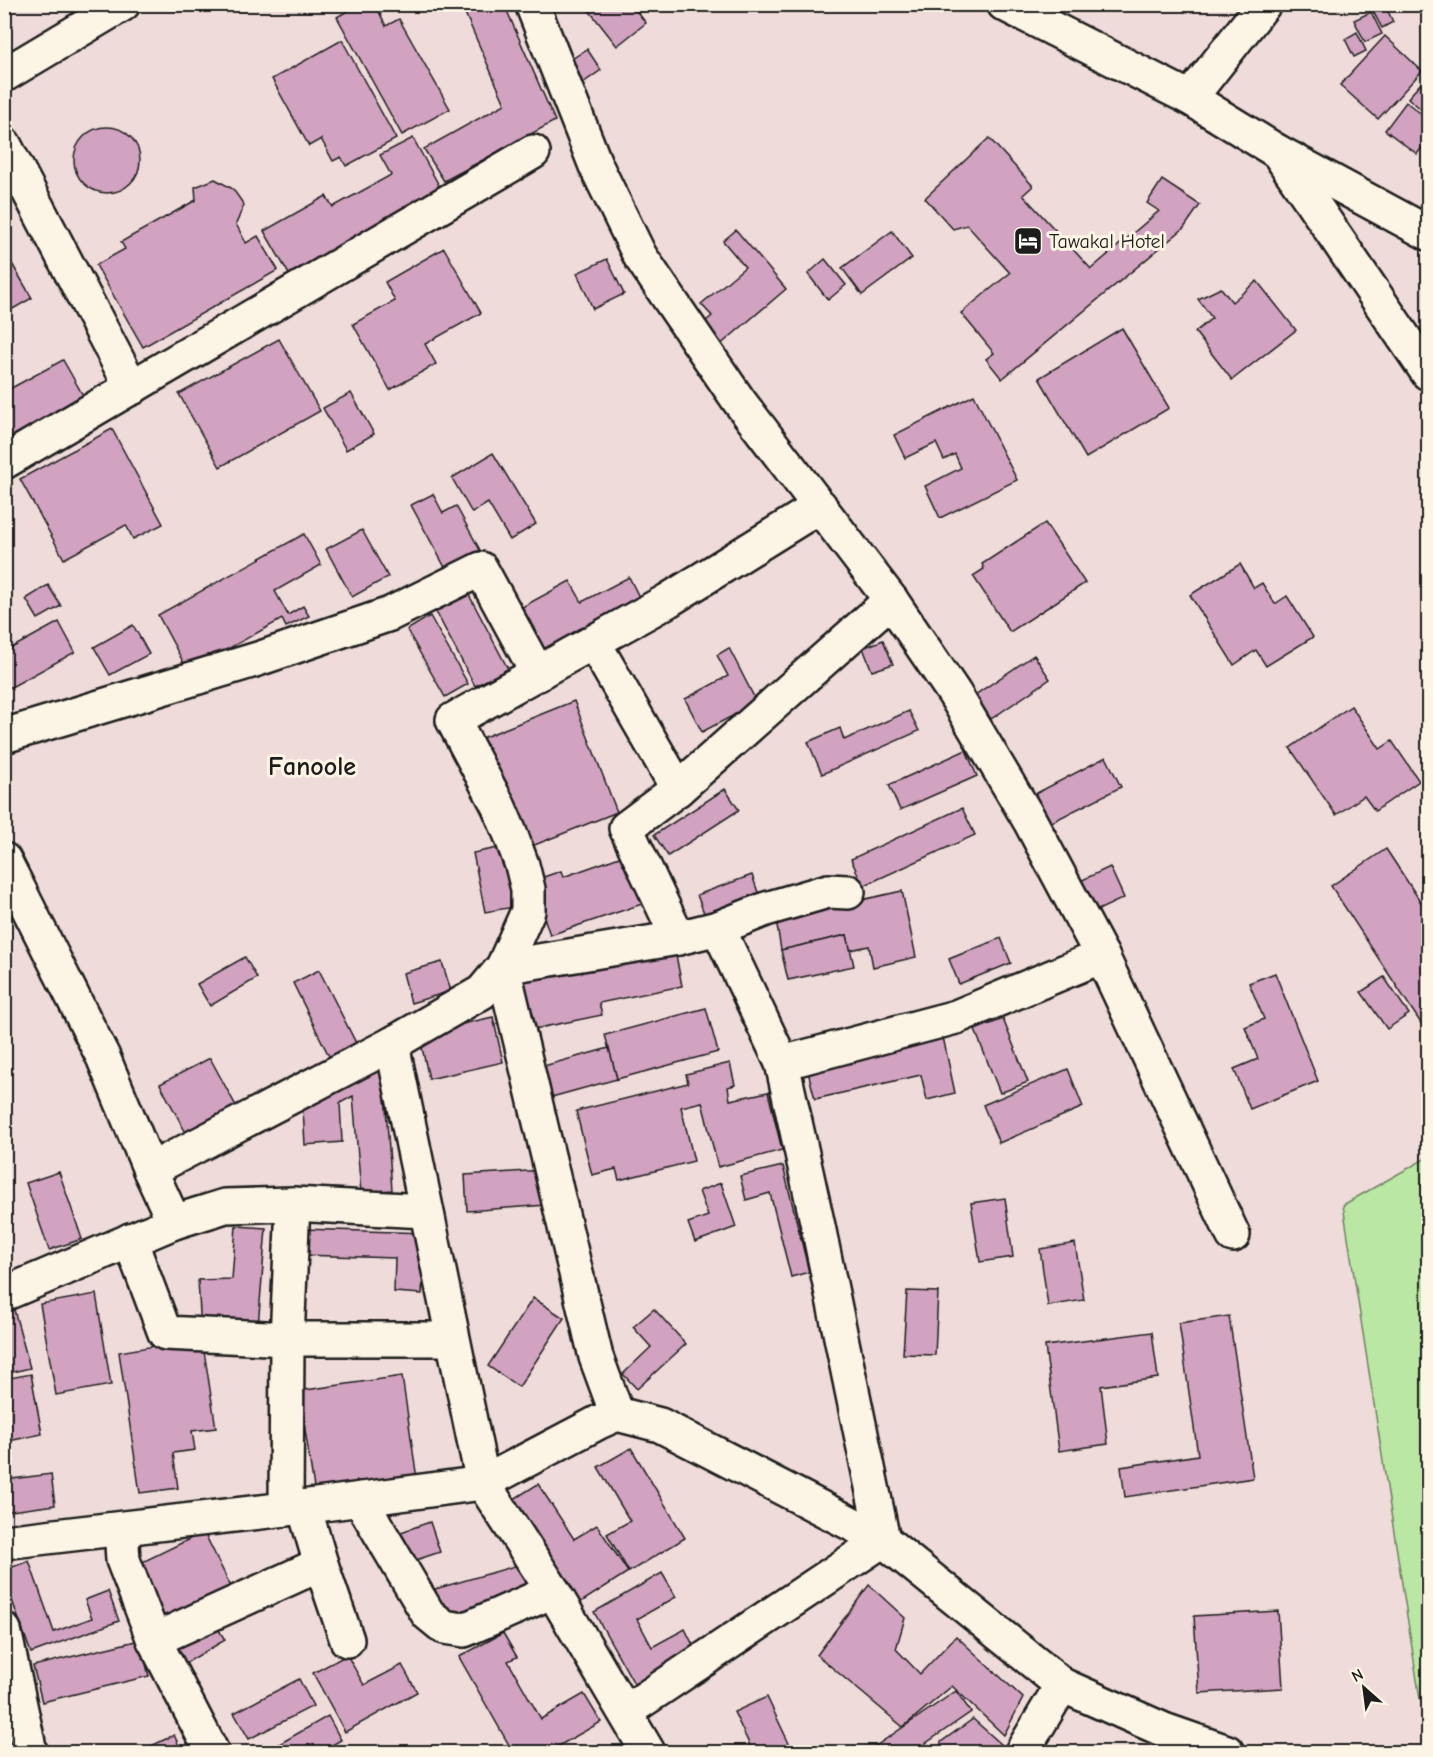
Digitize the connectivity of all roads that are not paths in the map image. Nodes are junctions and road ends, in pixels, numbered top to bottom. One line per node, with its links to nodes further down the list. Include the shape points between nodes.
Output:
1 (123, 4): 5 (street)
2 (532, 4): 14 (street, via 596,166 640,256 739,401)
3 (1005, 4): 6 (street)
4 (1264, 4): 6 (street)
5 (4, 75)
6 (1190, 98): 9 (street)
7 (4, 144): 12 (street)
8 (533, 152): 12 (street)
9 (1278, 152): 10 (street); 11 (street)
10 (1428, 233)
11 (1428, 374)
12 (132, 388): 13 (street)
13 (4, 462)
14 (820, 506): 15 (street); 16 (street)
15 (891, 600): 19 (street); 24 (street, via 954,693)
16 (594, 643): 17 (street); 19 (street)
17 (538, 674): 18 (street, via 481,569 390,614 258,659); 25 (street, via 453,720 498,805 528,889 528,911)
18 (4, 736)
19 (678, 789): 23 (street, via 626,828)
20 (4, 860): 28 (street, via 104,1057)
21 (848, 892): 22 (street, via 828,891)
22 (718, 928): 23 (street); 27 (street)
23 (678, 938): 25 (street)
24 (1102, 956): 27 (street, via 956,1017); 32 (street)
25 (503, 968): 26 (street, via 482,992); 37 (street, via 596,1357)
26 (392, 1044): 28 (street); 30 (street)
27 (782, 1063): 42 (street)
28 (150, 1170): 31 (street)
29 (293, 1204): 30 (street); 31 (street, via 225,1206); 35 (street)
30 (425, 1211): 36 (street)
31 (174, 1222): 33 (street)
32 (1233, 1234)
33 (130, 1240): 34 (street); 35 (street, via 165,1333)
34 (4, 1294)
35 (287, 1339): 36 (street); 40 (street)
36 (452, 1339): 38 (street)
37 (617, 1414): 38 (street); 42 (street, via 660,1425)
38 (483, 1483): 39 (street); 45 (street)
39 (360, 1499): 40 (street); 45 (street, via 428,1614 444,1627 464,1630)
40 (295, 1508): 41 (street); 44 (street)
41 (127, 1528): 43 (street); 47 (street, via 123,1560)
42 (884, 1540): 49 (street); 50 (street)
43 (4, 1542)
44 (321, 1564): 47 (street); 48 (street)
45 (553, 1591): 50 (street)
46 (4, 1630): 51 (street)
47 (154, 1640): 52 (street)
48 (347, 1640)
49 (1062, 1685): 54 (street); 55 (street, via 1164,1730)
50 (625, 1712): 53 (street)
51 (30, 1752)
52 (212, 1752)
53 (648, 1752)
54 (1022, 1752)
55 (1227, 1752)

